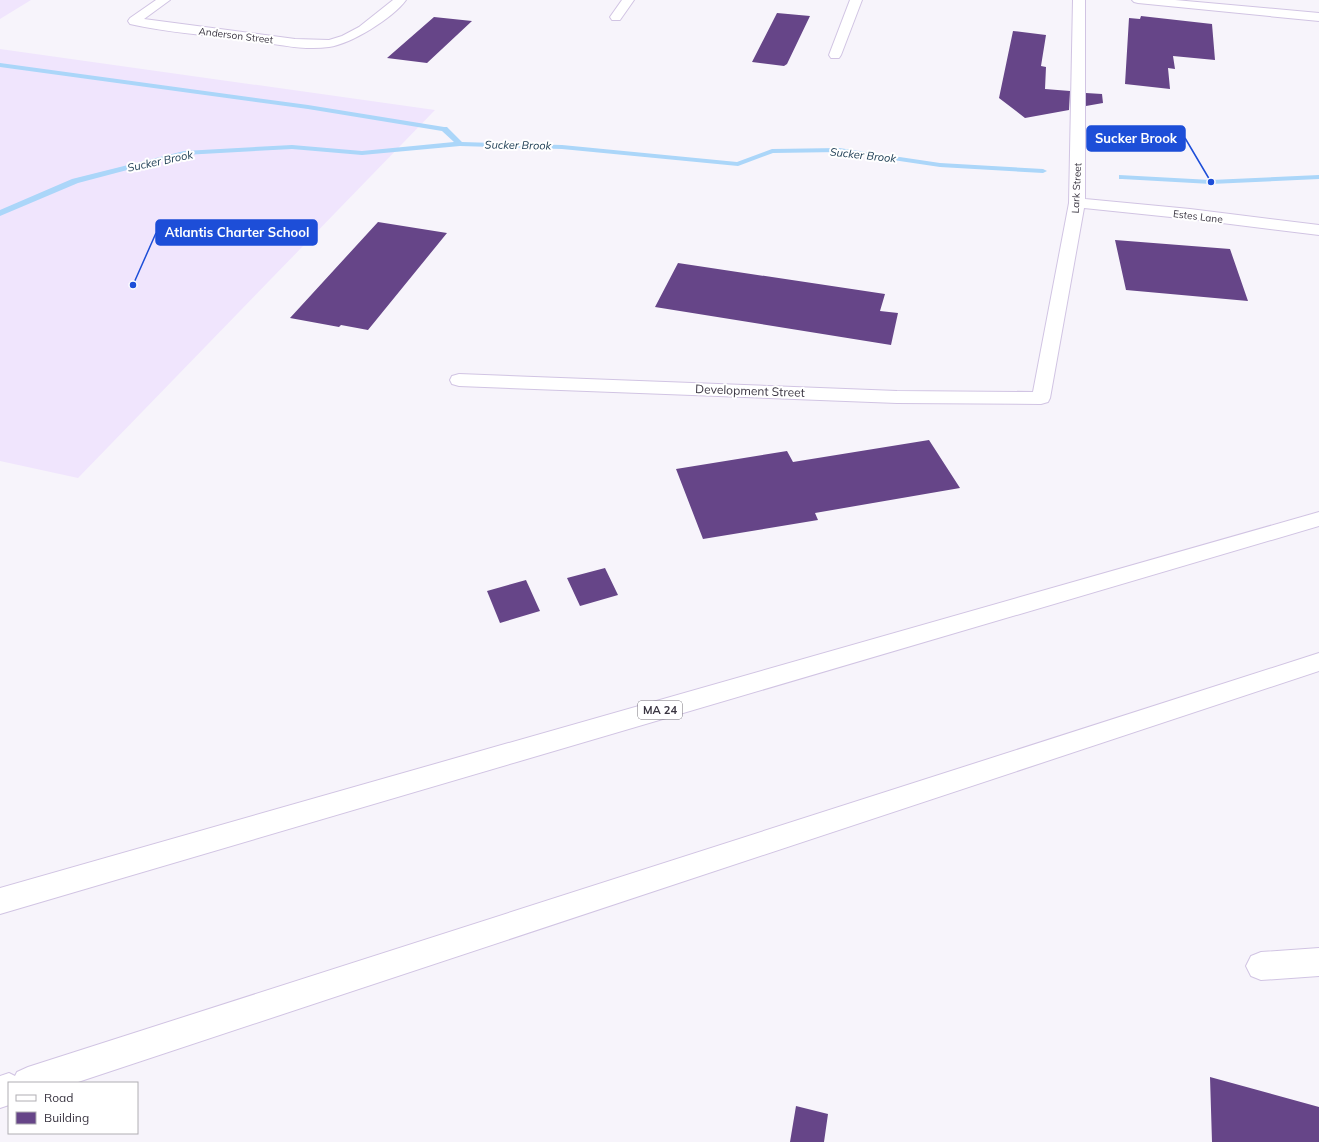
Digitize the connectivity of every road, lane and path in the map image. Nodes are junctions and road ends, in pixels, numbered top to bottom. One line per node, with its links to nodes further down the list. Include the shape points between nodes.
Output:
1 (164, 0): 2 (main road, Anderson Street, via 134,21 286,42 324,44 356,34)
2 (400, 0)
3 (628, 0): 7 (main road)
4 (856, 0): 9 (main road)
5 (1079, 0): 10 (main road, Lark Street)
6 (1138, 0): 8 (main road)
7 (616, 17)
8 (1319, 17)
9 (835, 55)
10 (1077, 203): 11 (main road, Estes Lane); 13 (main road, Lark Street)
11 (1319, 230)
12 (459, 380): 13 (main road, Development Street, via 897,397)
13 (1041, 398)
14 (1319, 519): 16 (main road, MA 24)
15 (1319, 662): 19 (main road)
16 (0, 901)
17 (1319, 962): 18 (main road)
18 (1261, 966)
19 (31, 1082)

